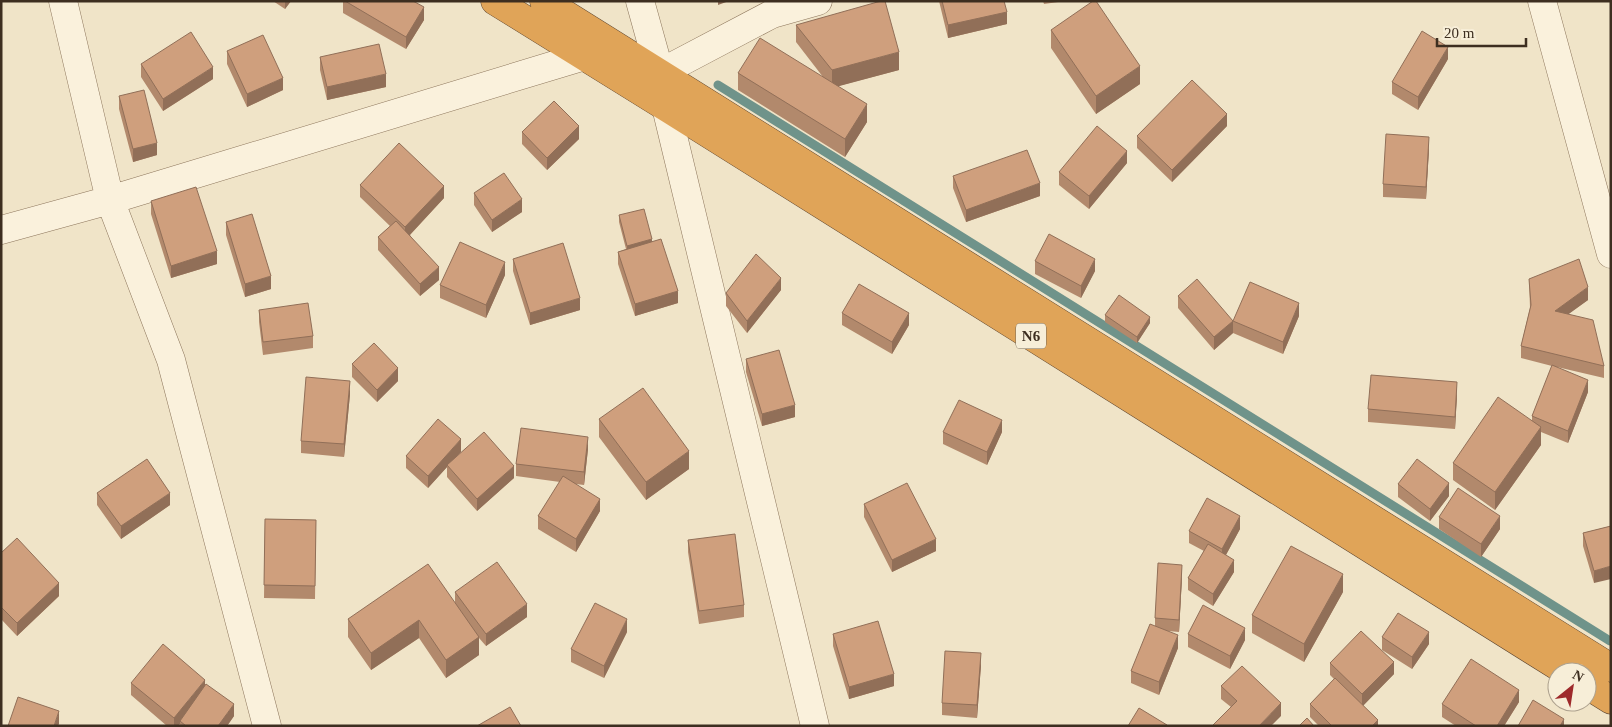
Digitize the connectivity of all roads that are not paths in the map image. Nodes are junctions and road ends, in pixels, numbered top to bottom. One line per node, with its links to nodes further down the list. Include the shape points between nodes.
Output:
1 (63, 1): 11 (street)
2 (494, 1): 8 (highway, N6)
3 (544, 1): 7 (highway, N6)
4 (640, 1): 9 (street)
5 (818, 1): 9 (street, via 772,14)
6 (1542, 1): 13 (street)
7 (618, 46): 8 (street); 9 (highway, N6)
8 (581, 56): 10 (highway, N6); 11 (street)
9 (660, 73): 10 (street); 15 (highway, N6)
10 (666, 107): 14 (highway, N6); 19 (street)
11 (110, 200): 12 (street); 18 (street, via 171,360)
12 (1, 230)
13 (1611, 254)
14 (1551, 662)
15 (1611, 668)
16 (1597, 691): 17 (highway)
17 (1611, 700)
18 (267, 726)
19 (815, 726)

